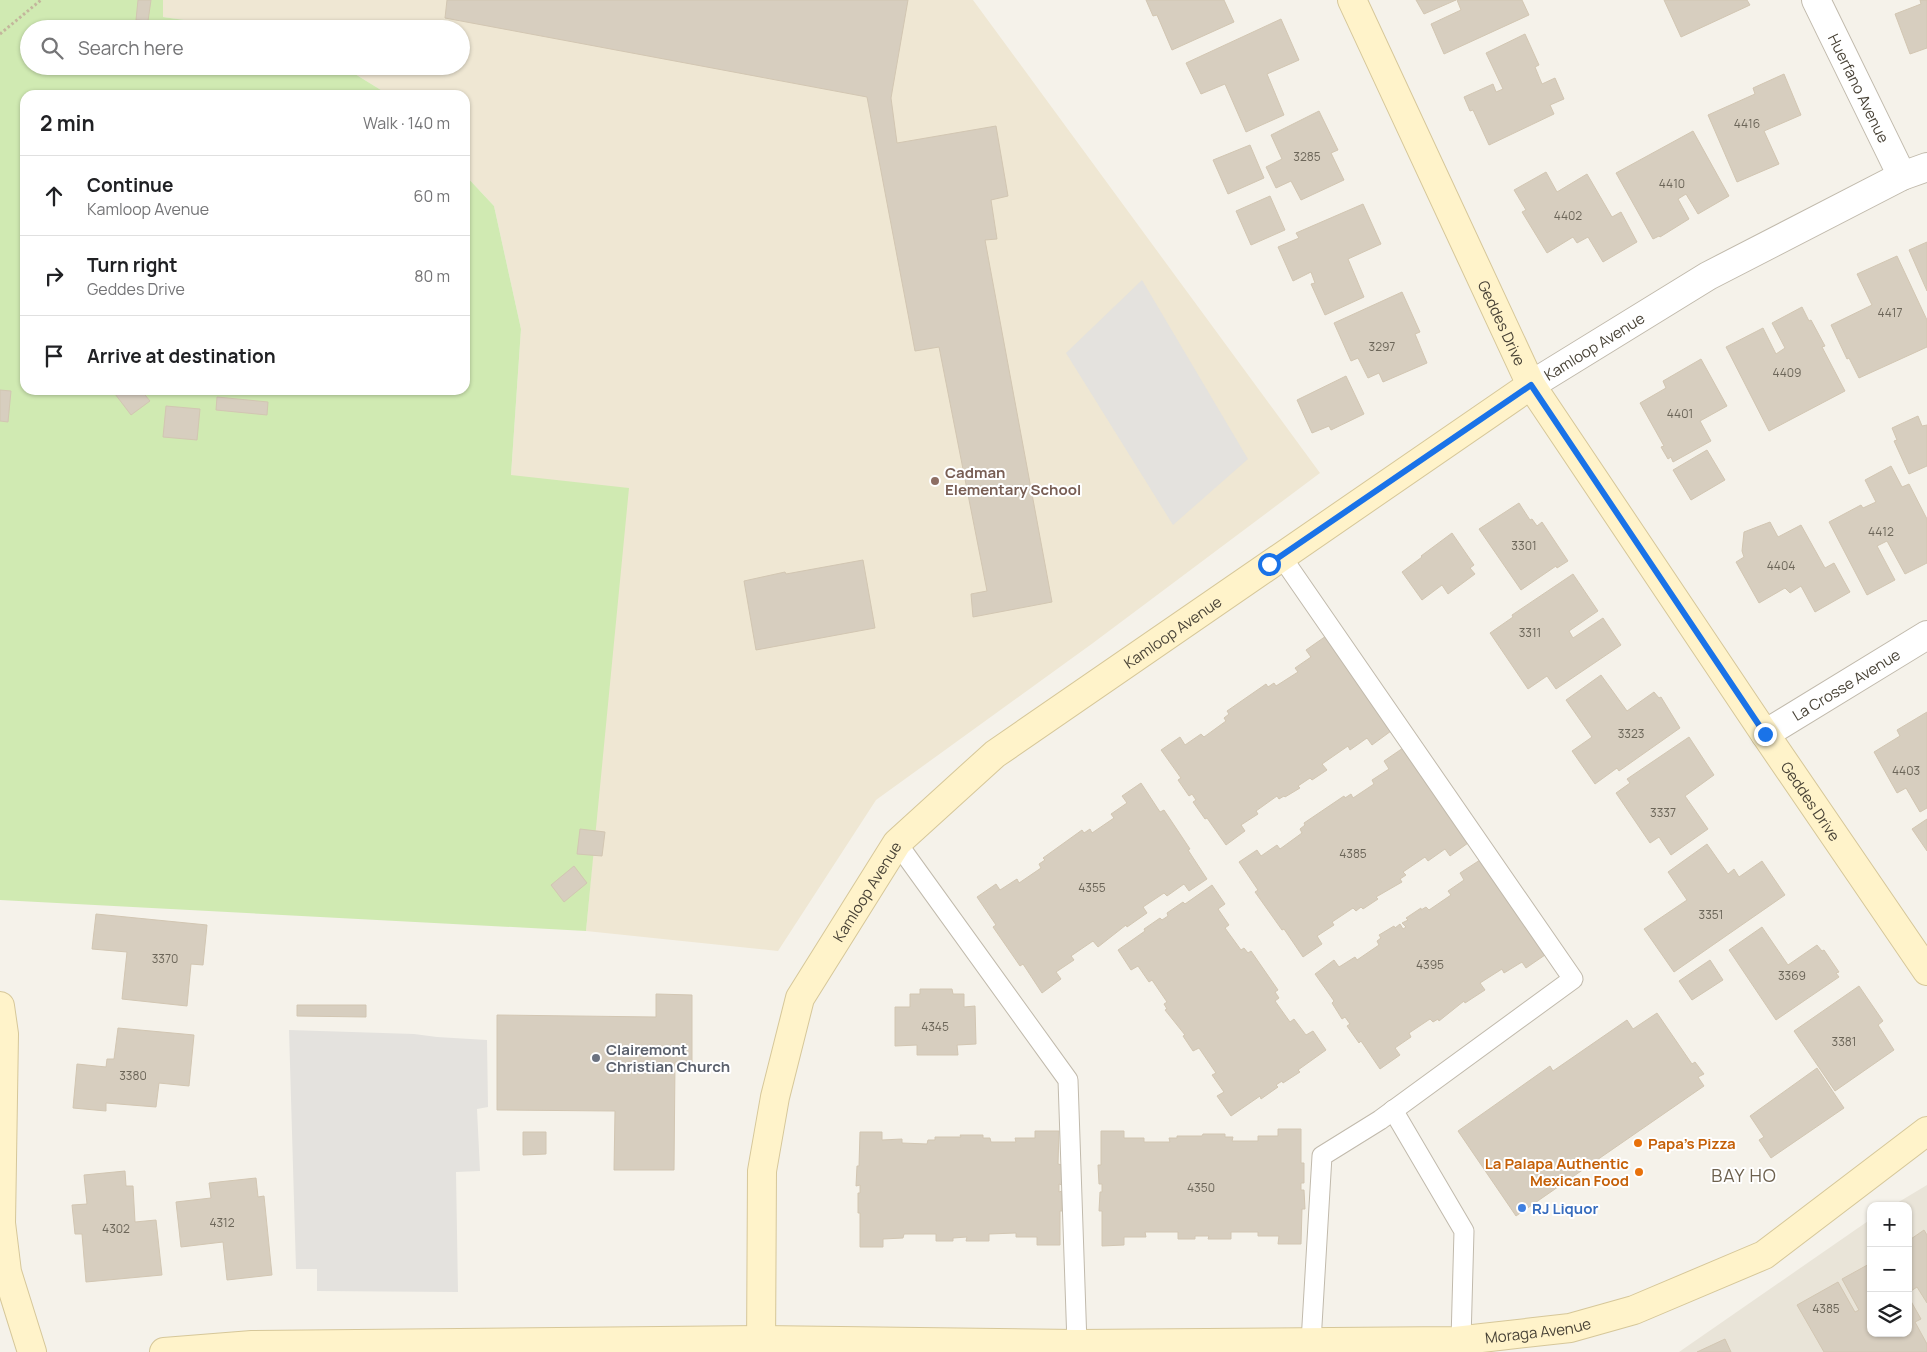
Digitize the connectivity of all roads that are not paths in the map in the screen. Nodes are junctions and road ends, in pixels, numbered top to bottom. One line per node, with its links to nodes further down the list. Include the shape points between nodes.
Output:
1 (1352, 0): 4 (street, Geddes Drive)
2 (1816, 0): 3 (street, Huerfano Avenue)
3 (1915, 171): 4 (street, Kamloop Avenue, via 1708,276)
4 (1531, 385): 5 (street, Kamloop Avenue); 7 (street, Geddes Drive)
5 (1281, 556): 8 (street, Kamloop Avenue, via 995,754); 11 (lane, via 1573,979)
6 (1927, 635): 7 (street, La Crosse Avenue)
7 (1765, 734): 9 (street, Geddes Drive)
8 (897, 843): 15 (lane, via 1068,1080); 16 (street, Kamloop Avenue, via 800,998 775,1097 762,1171)
9 (1927, 971)
10 (0, 1006): 17 (street, via 4,1034 1,1223 7,1272)
11 (1393, 1110): 13 (lane, via 1464,1231); 14 (lane, via 1322,1156)
12 (1927, 1131): 13 (street, Moraga Avenue, via 1764,1255 1634,1310 1570,1328)
13 (1460, 1340): 14 (street, Moraga Avenue)
14 (1311, 1342): 15 (street, Moraga Avenue)
15 (1077, 1344): 16 (street, Moraga Avenue)
16 (761, 1346): 18 (street, Moraga Avenue, via 252,1345)
17 (32, 1352)
18 (164, 1352)

